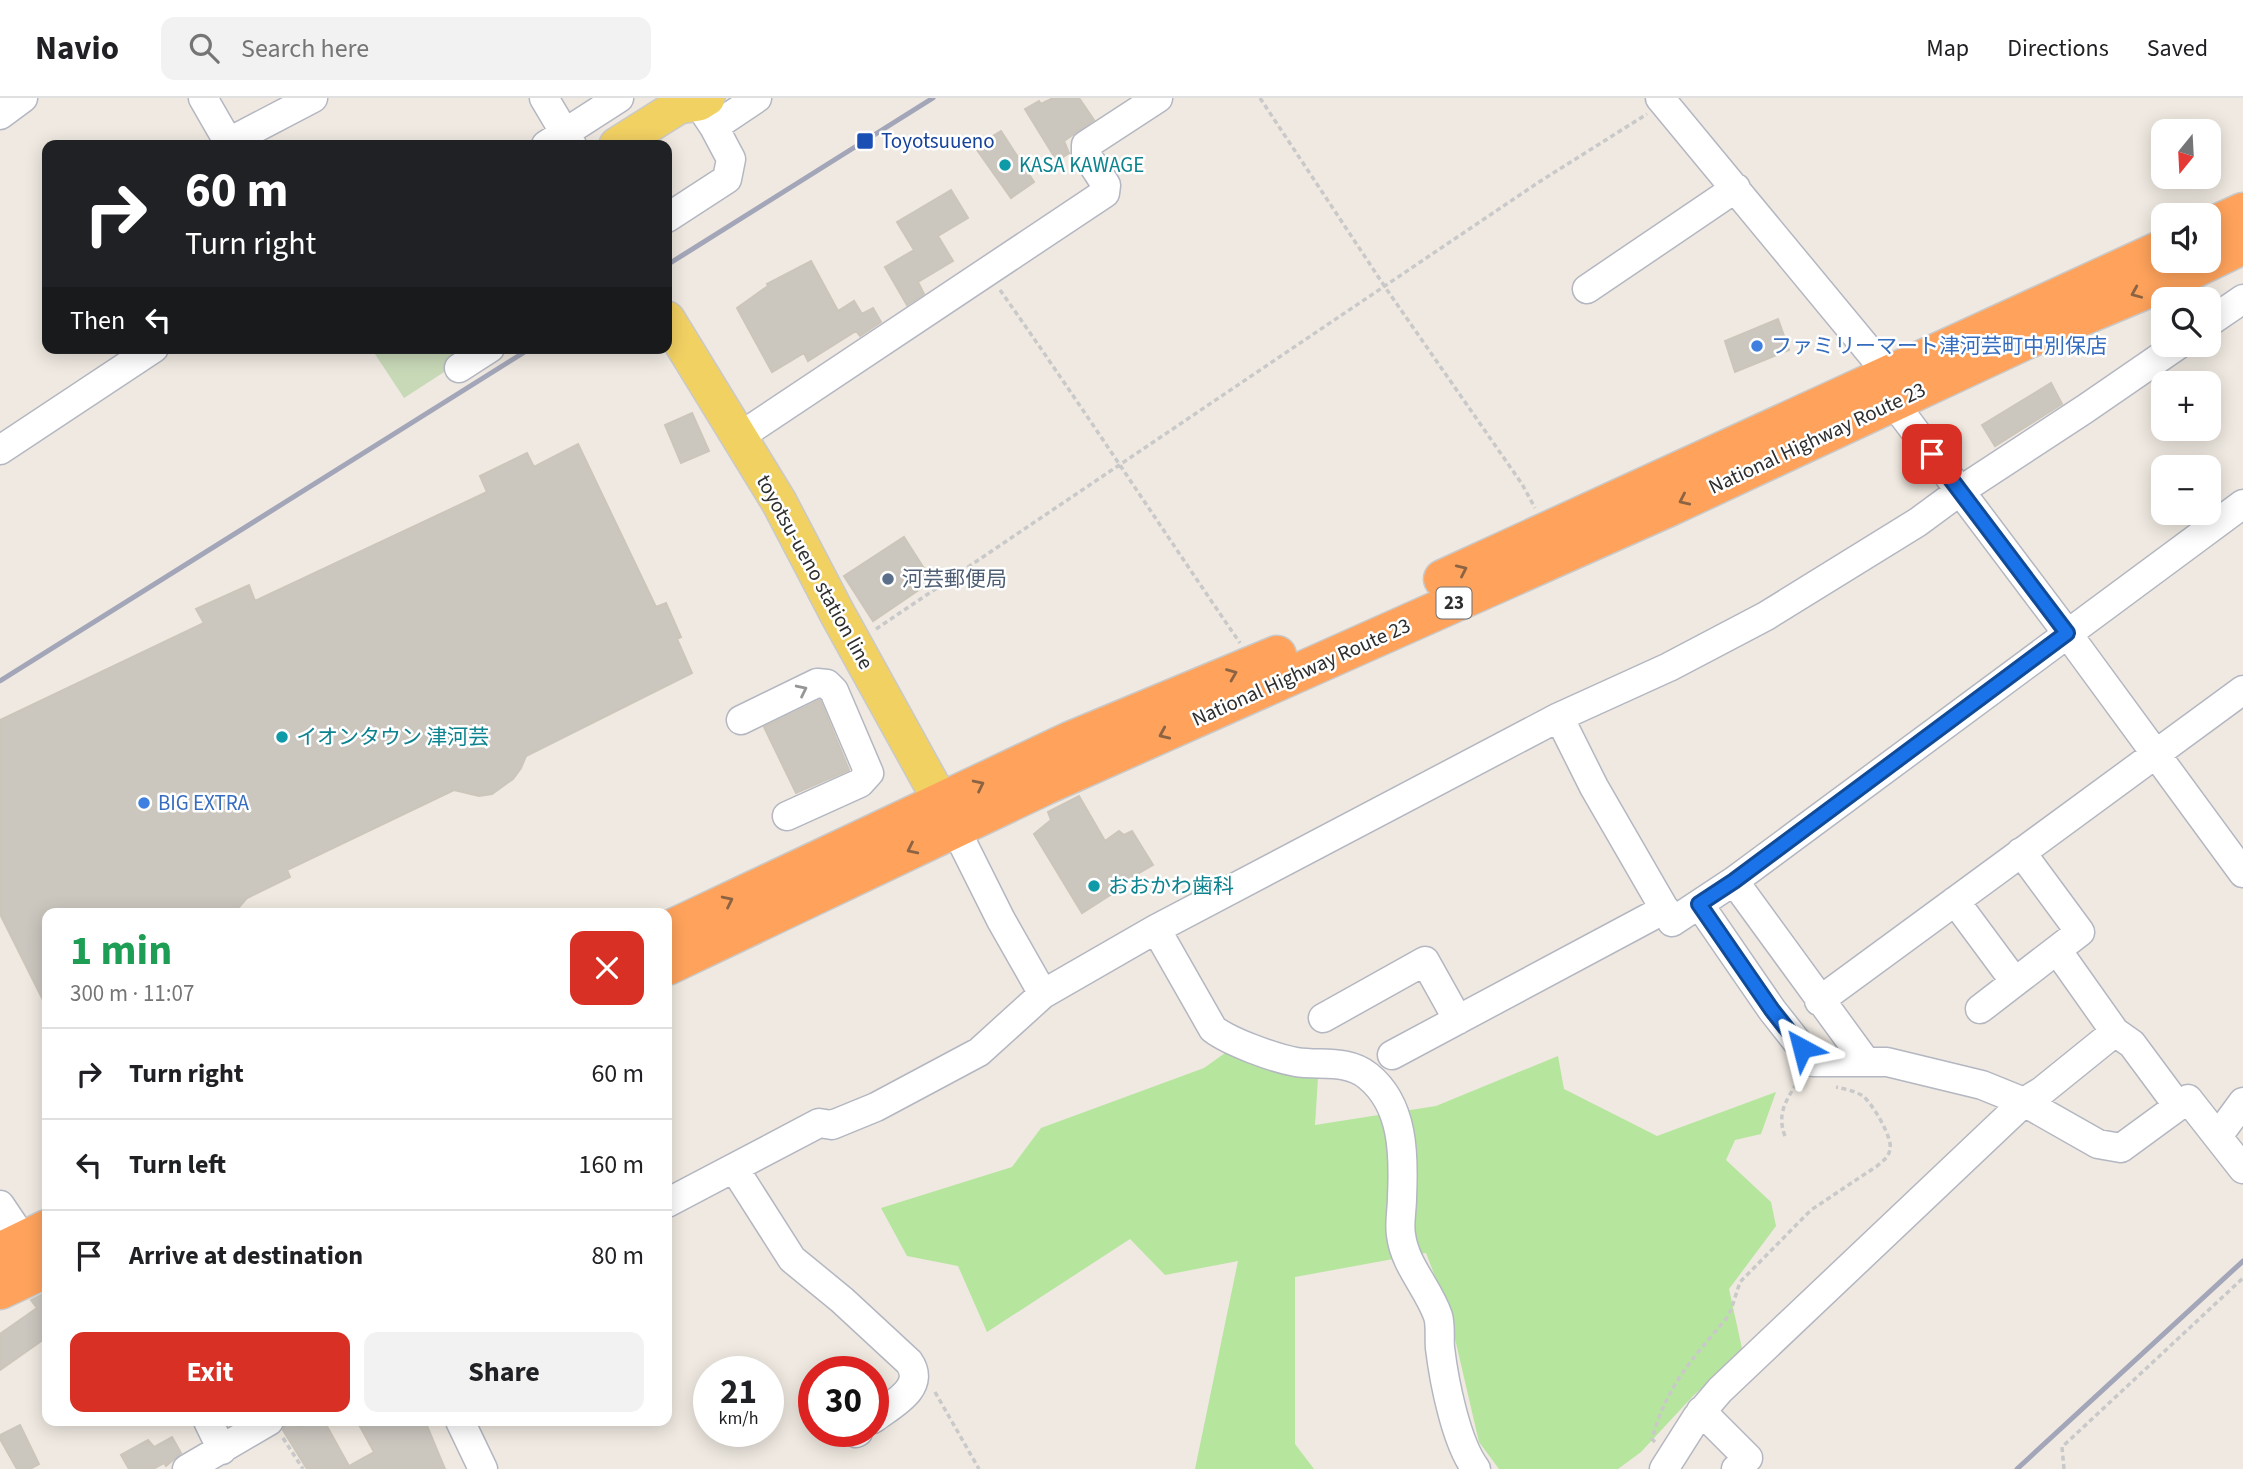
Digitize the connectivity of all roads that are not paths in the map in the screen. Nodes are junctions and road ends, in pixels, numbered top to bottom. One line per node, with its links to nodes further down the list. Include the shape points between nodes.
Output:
1 (23, 98): 10 (street)
2 (203, 98): 11 (street)
3 (313, 98): 12 (street)
4 (544, 98): 13 (street)
5 (619, 98): 14 (street)
6 (1158, 98): 31 (street, via 1086,145 1086,154 1106,185 1105,193)
7 (754, 99): 9 (street)
8 (1662, 101): 16 (street)
9 (707, 110): 15 (main road, via 679,106); 18 (street, via 731,159 727,179)
10 (0, 116)
11 (228, 140)
12 (237, 140)
13 (561, 140)
14 (562, 140)
15 (625, 140)
16 (1735, 188): 22 (street); 30 (street, via 1866,348)
17 (2243, 212): 19 (highway)
18 (672, 215)
19 (2221, 222)
20 (2243, 245): 30 (highway, National Highway Route 23 / 23, one-way to 30, via 2028,339)
21 (2151, 255): 30 (highway, National Highway Route 23 / 23)
22 (1587, 289)
23 (2243, 299): 24 (street)
24 (2221, 314)
25 (672, 327): 31 (main road, toyotsu-ueno station line)
26 (145, 354): 32 (street)
27 (481, 354): 29 (street)
28 (2161, 357): 33 (street)
29 (459, 368)
30 (1889, 388): 33 (street); 40 (highway, National Highway Route 23 / 23, one-way to 30, via 1070,741 1255,664 1547,531); 40 (highway, National Highway Route 23 / 23, one-way to 40, via 1667,508 1049,797)
31 (739, 437): 40 (main road, toyotsu-ueno station line)
32 (0, 450)
33 (1960, 491): 35 (street); 37 (street, via 1908,529 1766,616 1670,667)
34 (2243, 504): 35 (street)
35 (2067, 633): 39 (street); 44 (street)
36 (2243, 690): 39 (street)
37 (1559, 717): 47 (street); 49 (street)
38 (741, 720): 41 (street, one-way to 41, via 817,683 834,691 869,773 860,783)
39 (2156, 754): 42 (street); 43 (street)
40 (949, 815): 48 (highway, National Highway Route 23 / 23, one-way to 40, via 854,841); 51 (highway, National Highway Route 23 / 23, one-way to 51); 53 (street)
41 (787, 817)
42 (2021, 852): 45 (street); 50 (street, via 2080,932)
43 (2243, 873)
44 (1734, 881): 46 (street); 54 (street)
45 (1955, 901): 52 (street); 54 (street)
46 (1699, 904): 47 (street, via 1672,922); 60 (street, via 1819,1073)
47 (1665, 909): 57 (street)
48 (672, 929)
49 (1156, 929): 53 (street); 80 (street, via 1213,1029 1295,1062 1355,1068 1367,1074 1390,1102 1403,1156 1401,1233 1406,1258 1438,1317 1449,1398 1466,1454)
50 (2057, 950): 52 (street); 58 (street)
51 (672, 963)
52 (2015, 982): 55 (street)
53 (1043, 994): 65 (street, via 979,1052 876,1107 832,1125 819,1123)
54 (1819, 1001): 60 (street)
55 (1980, 1009)
56 (1323, 1018): 57 (street, via 1425,961)
57 (1458, 1020): 59 (street)
58 (2115, 1032): 61 (street); 63 (street, via 2132,1044)
59 (1392, 1055)
60 (1866, 1062): 61 (street, via 1887,1062 1982,1085)
61 (2024, 1102): 63 (street, via 2098,1144 2121,1148); 72 (street)
62 (2243, 1102): 64 (street)
63 (2178, 1106): 64 (street, via 2188,1099)
64 (2218, 1136): 66 (street)
65 (734, 1168): 67 (street); 71 (street, via 792,1259 909,1362 915,1382)
66 (2243, 1170)
67 (672, 1200)
68 (0, 1205): 69 (street)
69 (35, 1255): 70 (highway)
70 (0, 1290)
71 (889, 1407)
72 (1702, 1411): 77 (street); 81 (street, via 1748,1458)
73 (210, 1426): 76 (street)
74 (274, 1426): 76 (street)
75 (462, 1426): 79 (street)
76 (222, 1450): 78 (street)
77 (1667, 1464)
78 (187, 1469)
79 (483, 1469)
80 (1476, 1469)
81 (1737, 1469)

